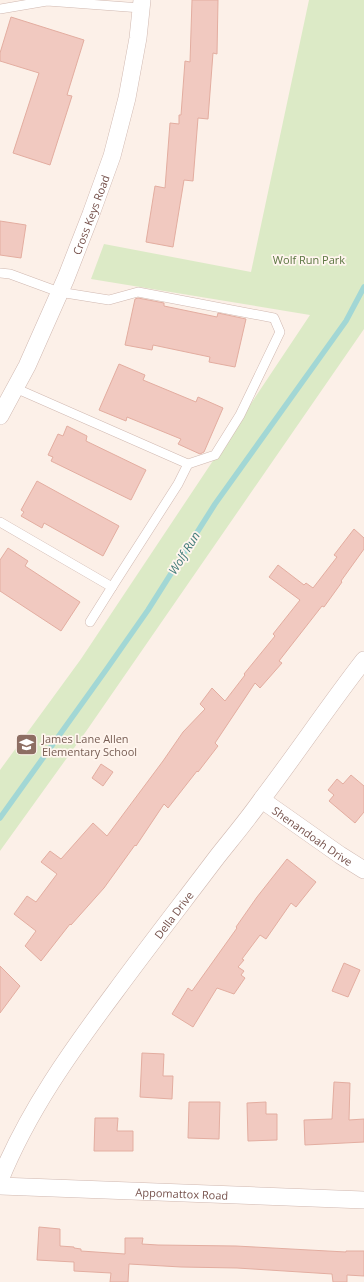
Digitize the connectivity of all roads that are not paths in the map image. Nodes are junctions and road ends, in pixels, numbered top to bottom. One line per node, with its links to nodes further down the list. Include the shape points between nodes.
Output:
1 (141, 4): 2 (lane, via 47,1); 4 (street, Cross Keys Road, via 138,38 127,98 112,156)
2 (0, 9)
3 (0, 273): 4 (lane, via 10,274)
4 (59, 292): 5 (street, Cross Keys Road); 7 (lane, via 109,300 138,292 274,318 280,332 240,415 215,455)
5 (15, 388): 6 (street, Cross Keys Road); 7 (lane)
6 (0, 416)
7 (188, 464): 9 (lane, via 178,484)
8 (0, 522): 9 (lane)
9 (112, 587): 10 (lane)
10 (90, 622)
11 (364, 660): 12 (street, Della Drive)
12 (262, 800): 13 (street, Shenandoah Drive); 14 (street, Della Drive, via 89,1026 45,1091 12,1151)
13 (364, 870)
14 (0, 1180)
15 (0, 1186): 16 (street, Appomattox Road)
16 (364, 1200)

